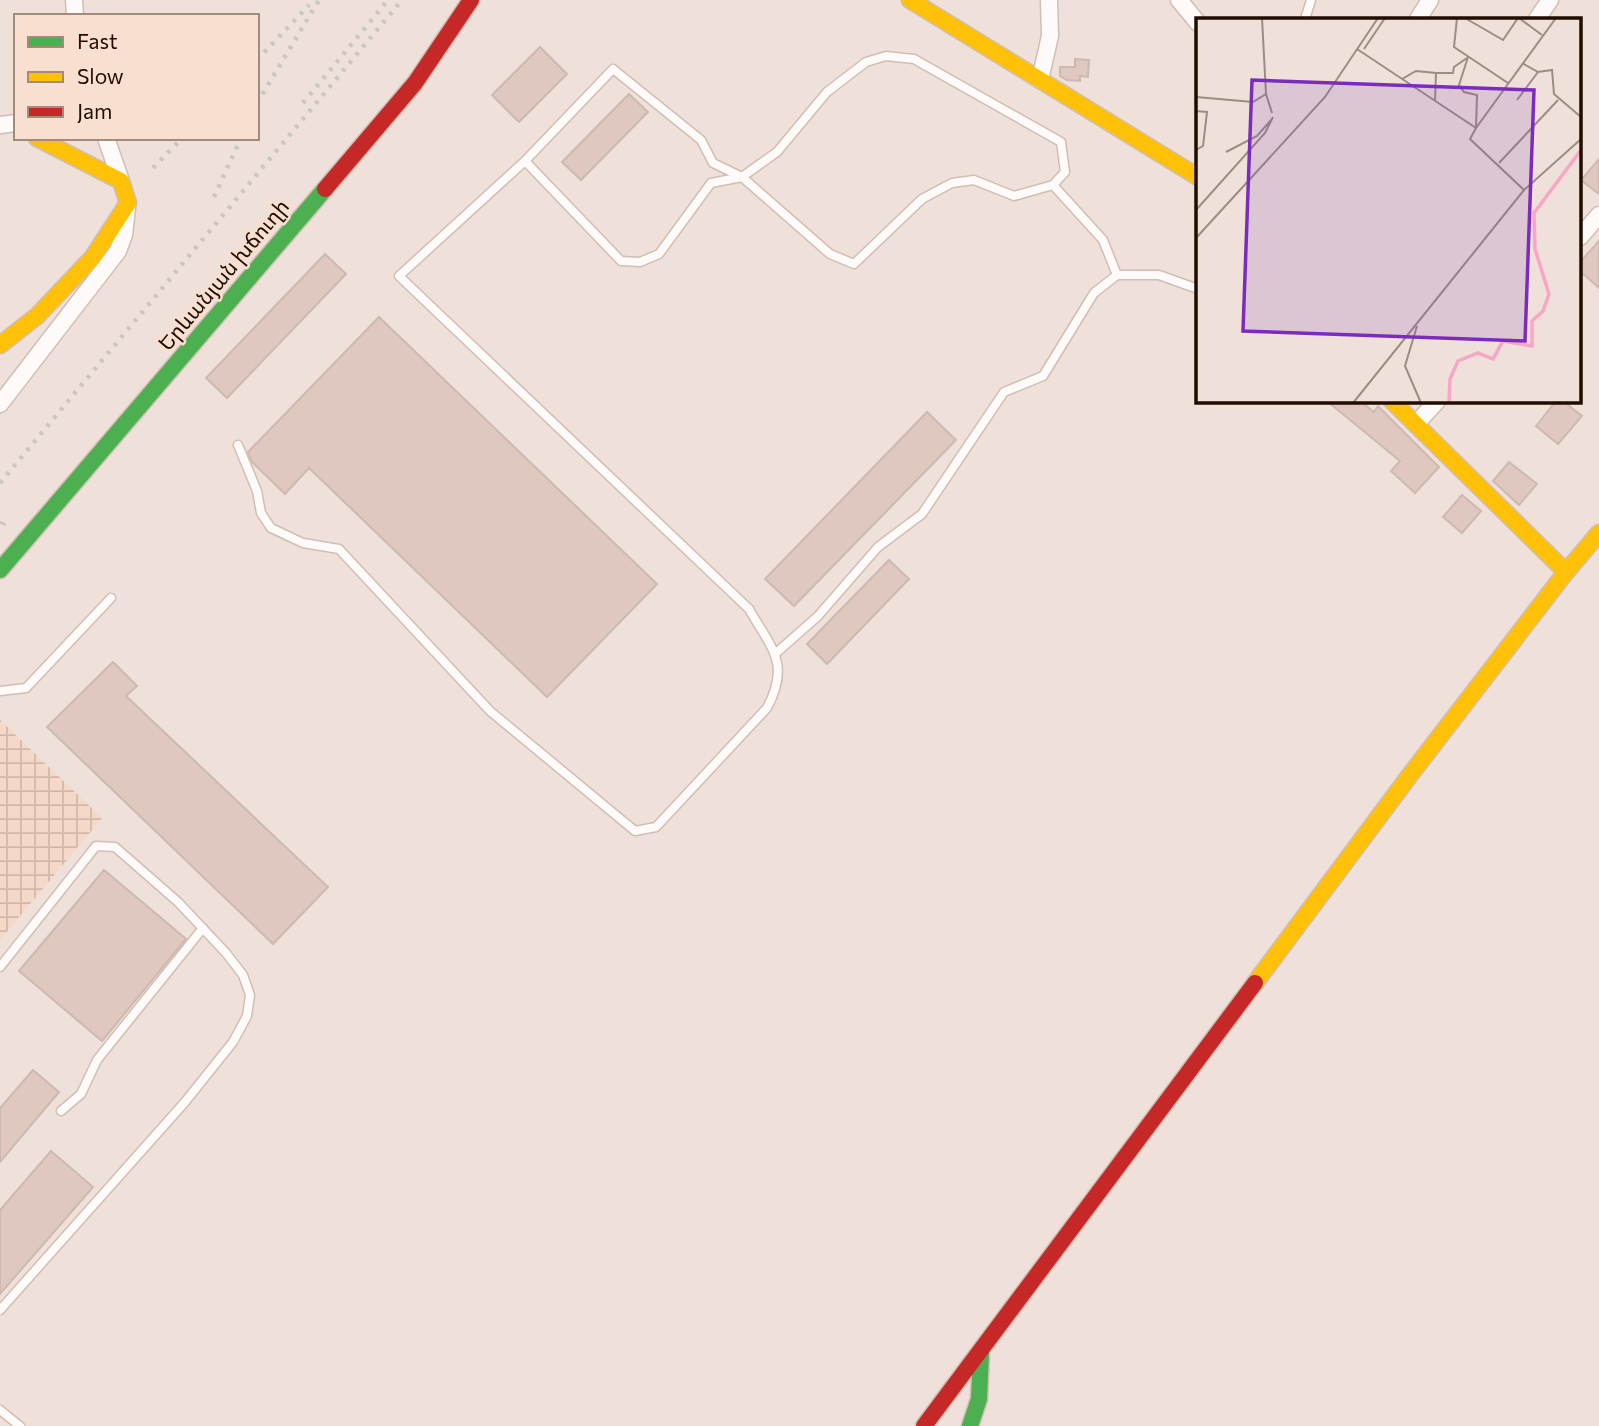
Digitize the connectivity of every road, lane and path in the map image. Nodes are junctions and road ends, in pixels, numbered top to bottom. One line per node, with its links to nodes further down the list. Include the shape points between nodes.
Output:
1 (471, 0): 34 (main road, Երևանյան խճուղի, via 415,83)
2 (910, 0): 12 (main road)
3 (1049, 0): 12 (street, via 1050,36)
4 (1179, 0): 11 (street)
5 (1311, 0): 8 (lane)
6 (1430, 0): 9 (street)
7 (1550, 0): 10 (street)
8 (1305, 18)
9 (1419, 18)
10 (1538, 18)
11 (1196, 21)
12 (1040, 80): 16 (main road)
13 (41, 140): 18 (main road)
14 (107, 140): 18 (street)
15 (525, 161): 17 (lane, via 621,261 640,262 659,254 711,183); 17 (lane, via 613,69 701,140 713,163); 37 (lane, via 399,276 749,608)
16 (1196, 176)
17 (742, 177): 19 (lane, via 830,254 854,264 922,199 952,183 974,180 1014,196); 19 (lane, via 777,152 827,92 866,62 886,56 914,59 1061,142 1065,172)
18 (121, 181): 20 (main road)
19 (1053, 185): 23 (lane, via 1103,240)
20 (128, 203): 25 (main road, via 93,257 37,316); 28 (street, via 118,251)
21 (1599, 215): 22 (street)
22 (1582, 235)
23 (1118, 275): 24 (lane, via 1159,275); 37 (lane, via 1094,293 1043,376 1003,392 922,514 878,547 818,616)
24 (1196, 288)
25 (0, 345)
26 (1393, 402): 29 (main road)
27 (1436, 402): 29 (street)
28 (0, 404)
29 (1417, 423): 35 (main road)
30 (237, 445): 37 (lane, via 257,491 261,513 271,528 303,543 340,550 490,711 635,831 656,827 767,708 780,671)
31 (0, 522): 32 (path)
32 (6, 525)
33 (1599, 533): 35 (main road)
34 (0, 570)
35 (1566, 572): 43 (main road)
36 (111, 598): 38 (lane, via 26,688)
37 (775, 654)
38 (0, 691)
39 (203, 928): 40 (lane, via 115,847 96,846); 41 (lane, via 97,1060 81,1094); 42 (lane, via 243,975 250,995 247,1016 233,1042 185,1102)
40 (0, 967)
41 (61, 1111)
42 (0, 1310)
43 (981, 1352): 46 (main road); 47 (main road, via 982,1384)
44 (0, 1410): 45 (lane)
45 (20, 1426)
46 (924, 1426)
47 (970, 1426)

